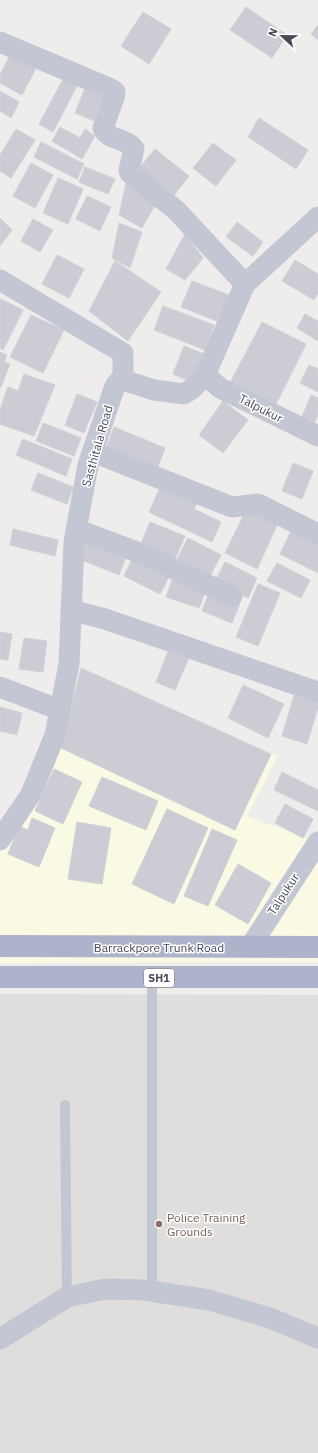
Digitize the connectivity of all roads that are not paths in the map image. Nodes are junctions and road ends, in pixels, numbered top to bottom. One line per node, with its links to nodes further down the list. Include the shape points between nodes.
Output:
1 (0, 42): 4 (street, via 115,92 103,128 106,133 134,149 130,173 176,210)
2 (318, 217): 4 (street)
3 (0, 280): 6 (street, via 122,353)
4 (245, 284): 5 (street)
5 (205, 375): 6 (street, via 184,394 154,390); 7 (street, Talpukur, via 220,388)
6 (123, 380): 8 (street, Sasthitala Road, via 115,386)
7 (318, 436)
8 (93, 452): 9 (street, Sasthitala Road); 10 (street, via 232,507 258,504)
9 (76, 529): 11 (street, via 136,552); 12 (street, Sasthitala Road)
10 (318, 534)
11 (232, 596)
12 (71, 610): 14 (street, via 105,619); 15 (street, Sasthitala Road, via 68,664)
13 (0, 687): 15 (street)
14 (318, 692)
15 (60, 710): 16 (street, Sasthitala Road, via 55,735 31,794)
16 (0, 840)
17 (318, 842): 19 (street, Talpukur)
18 (0, 946): 19 (main road, Barrackpore Trunk Road)
19 (250, 947): 20 (main road, Barrackpore Trunk Road)
20 (318, 947)
21 (0, 977): 23 (main road, SH1)
22 (318, 977): 23 (main road, SH1)
23 (152, 978): 25 (lane)
24 (65, 1105): 26 (lane)
25 (152, 1291): 26 (street, via 105,1289); 27 (street, via 209,1300 270,1318)
26 (67, 1297): 28 (street)
27 (318, 1338)
28 (0, 1339)

